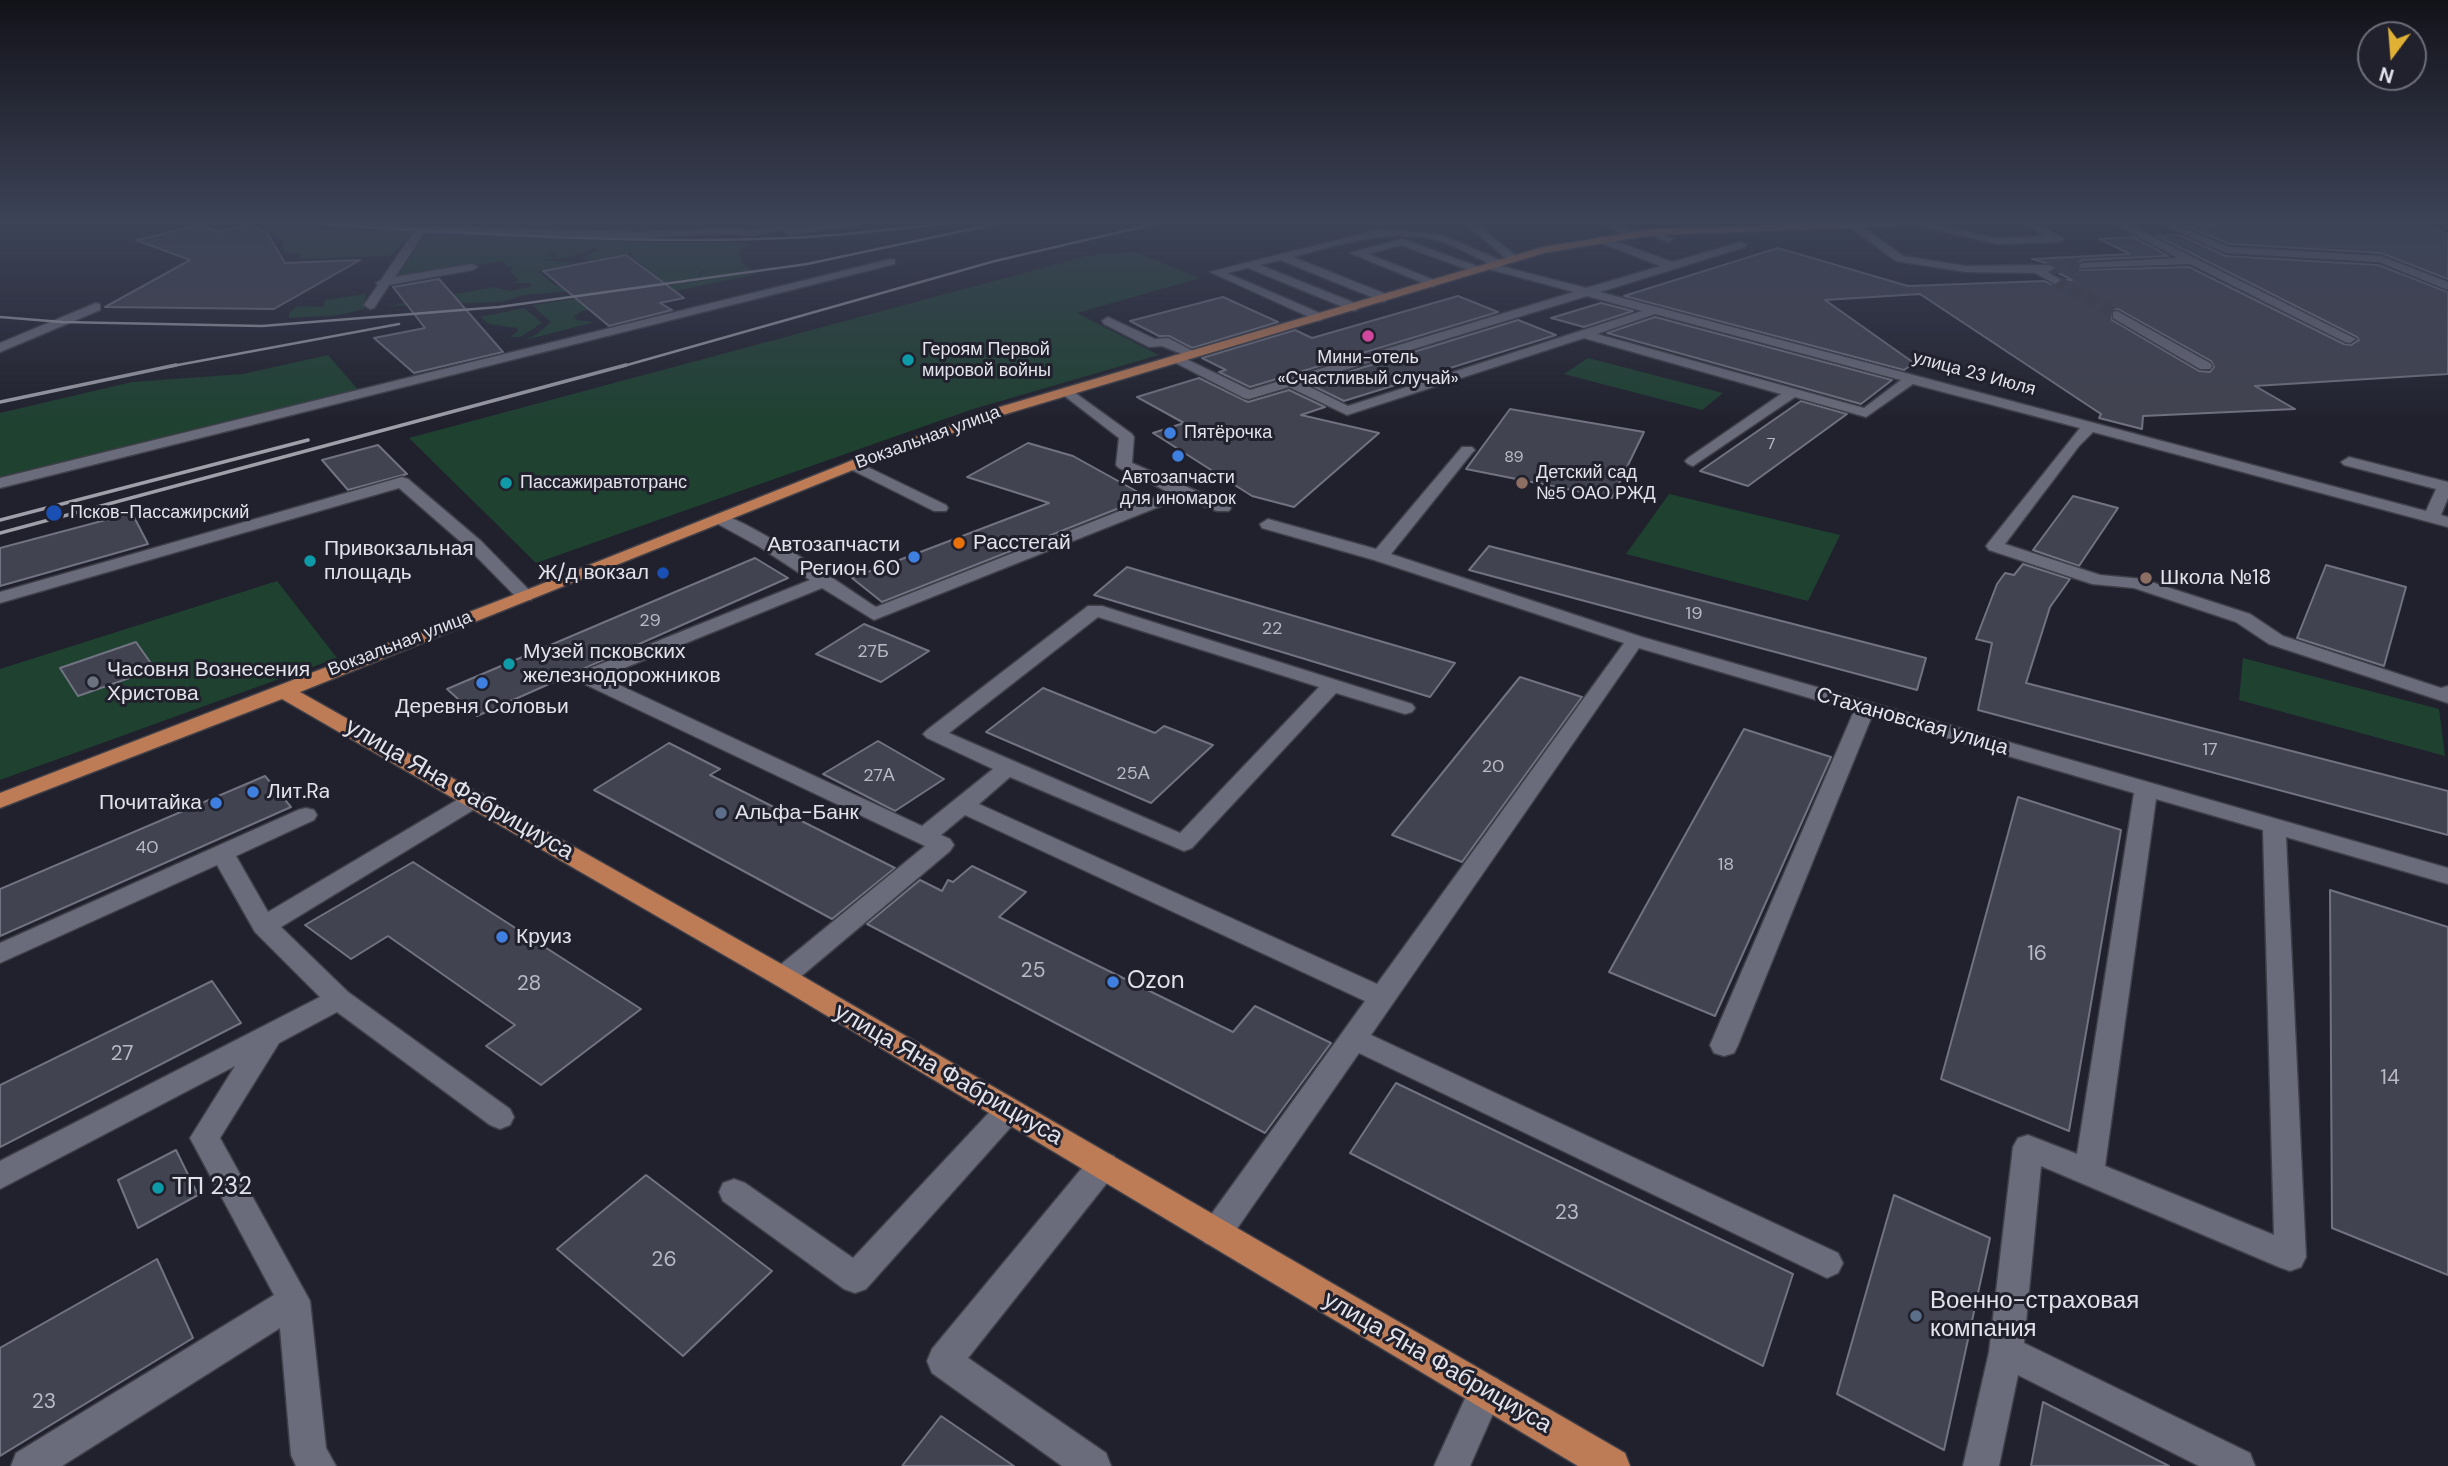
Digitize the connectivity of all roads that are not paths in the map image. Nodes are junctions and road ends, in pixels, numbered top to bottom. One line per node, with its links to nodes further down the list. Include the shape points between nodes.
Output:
1 (378, 291): 12 (street)
2 (772, 291): 34 (street)
3 (1260, 291): 17 (street)
4 (1315, 291): 14 (street)
5 (1368, 291): 11 (street)
6 (1406, 291): 11 (main road, Вокзальная улица)
7 (1583, 291): 10 (street, улица 23 Июля)
8 (1594, 291): 10 (street)
9 (2254, 291): 20 (street)
10 (1589, 293): 15 (street, улица 23 Июля); 26 (street)
11 (1384, 298): 14 (main road, Вокзальная улица)
12 (370, 305)
13 (96, 307): 21 (street)
14 (1353, 307): 17 (main road, Вокзальная улица)
15 (1656, 310): 19 (street); 25 (street, улица 23 Июля)
16 (2117, 315): 24 (street)
17 (1318, 317): 22 (main road, Вокзальная улица)
18 (1108, 321): 22 (street, via 1154,344 1163,341)
19 (1584, 334): 26 (street, via 1347,411); 28 (street)
20 (2350, 339)
21 (0, 348)
22 (1192, 354): 23 (main road, Вокзальная улица)
23 (1175, 359): 26 (street, via 1250,396); 27 (main road, Вокзальная улица)
24 (2205, 366)
25 (1912, 378): 28 (street, via 1866,412); 29 (street, улица 23 Июля)
26 (1290, 383)
27 (1067, 391): 33 (main road, Вокзальная улица); 35 (street, via 1127,437 1124,465)
28 (1793, 392): 31 (street)
29 (2091, 426): 38 (street, улица 23 Июля); 49 (street, via 1995,546 2098,580 2136,583 2243,618 2277,640 2447,697)
30 (1467, 450): 42 (street)
31 (1693, 461)
32 (2349, 462): 38 (street, via 2445,486)
33 (853, 465): 36 (street); 39 (main road, Вокзальная улица)
34 (0, 483)
35 (1181, 492): 37 (street); 43 (street, via 874,614)
36 (940, 508)
37 (1223, 508)
38 (2431, 518): 40 (street, улица 23 Июля)
39 (722, 519): 43 (street); 44 (main road, Вокзальная улица)
40 (2448, 522)
41 (1268, 524): 42 (street, Стахановская улица)
42 (1380, 556): 46 (street, Стахановская улица)
43 (822, 582): 59 (street, via 585,677)
44 (525, 596): 45 (street, via 402,482); 48 (main road, Вокзальная улица)
45 (0, 598)
46 (1636, 641): 51 (street, Стахановская улица); 65 (street)
47 (1332, 685): 50 (street); 52 (street, via 1184,843); 52 (street, via 1095,610 934,734)
48 (281, 690): 54 (main road, улица Яна Фабрициуса); 55 (main road, Вокзальная улица)
49 (2448, 692)
50 (1405, 708)
51 (1865, 709): 53 (street, Стахановская улица); 69 (street)
52 (1008, 768): 56 (street)
53 (2146, 790): 58 (street, Стахановская улица); 73 (street)
54 (475, 799): 62 (street); 64 (main road, улица Яна Фабрициуса)
55 (0, 801)
56 (962, 805): 59 (street); 65 (street)
57 (306, 815): 60 (street)
58 (2274, 825): 61 (street, Стахановская улица); 73 (street, via 2290,1257)
59 (923, 837): 64 (street, via 942,845)
60 (222, 853): 62 (street); 63 (street)
61 (2448, 876)
62 (264, 926): 66 (street)
63 (0, 954)
64 (783, 977): 70 (main road, улица Яна Фабрициуса)
65 (1383, 998): 68 (street)
66 (340, 999): 67 (street); 71 (street)
67 (269, 1036): 74 (street); 78 (street, via 205,1138)
68 (1354, 1039): 76 (street); 77 (street)
69 (1724, 1045)
70 (1008, 1111): 72 (main road, улица Яна Фабрициуса); 75 (street, via 855,1279)
71 (500, 1117)
72 (1102, 1166): 76 (main road, улица Яна Фабрициуса); 83 (street, via 944,1361)
73 (2089, 1171): 79 (street, via 2028,1147)
74 (0, 1176)
75 (734, 1192)
76 (1216, 1233): 80 (main road, улица Яна Фабрициуса)
77 (1827, 1263)
78 (294, 1301): 81 (street); 82 (street)
79 (2006, 1352): 86 (street); 87 (street)
80 (1486, 1391): 84 (street); 85 (main road, улица Яна Фабрициуса)
81 (306, 1462)
82 (29, 1466)
83 (1093, 1466)
84 (1452, 1466)
85 (1612, 1466)
86 (1981, 1466)
87 (2237, 1466)

